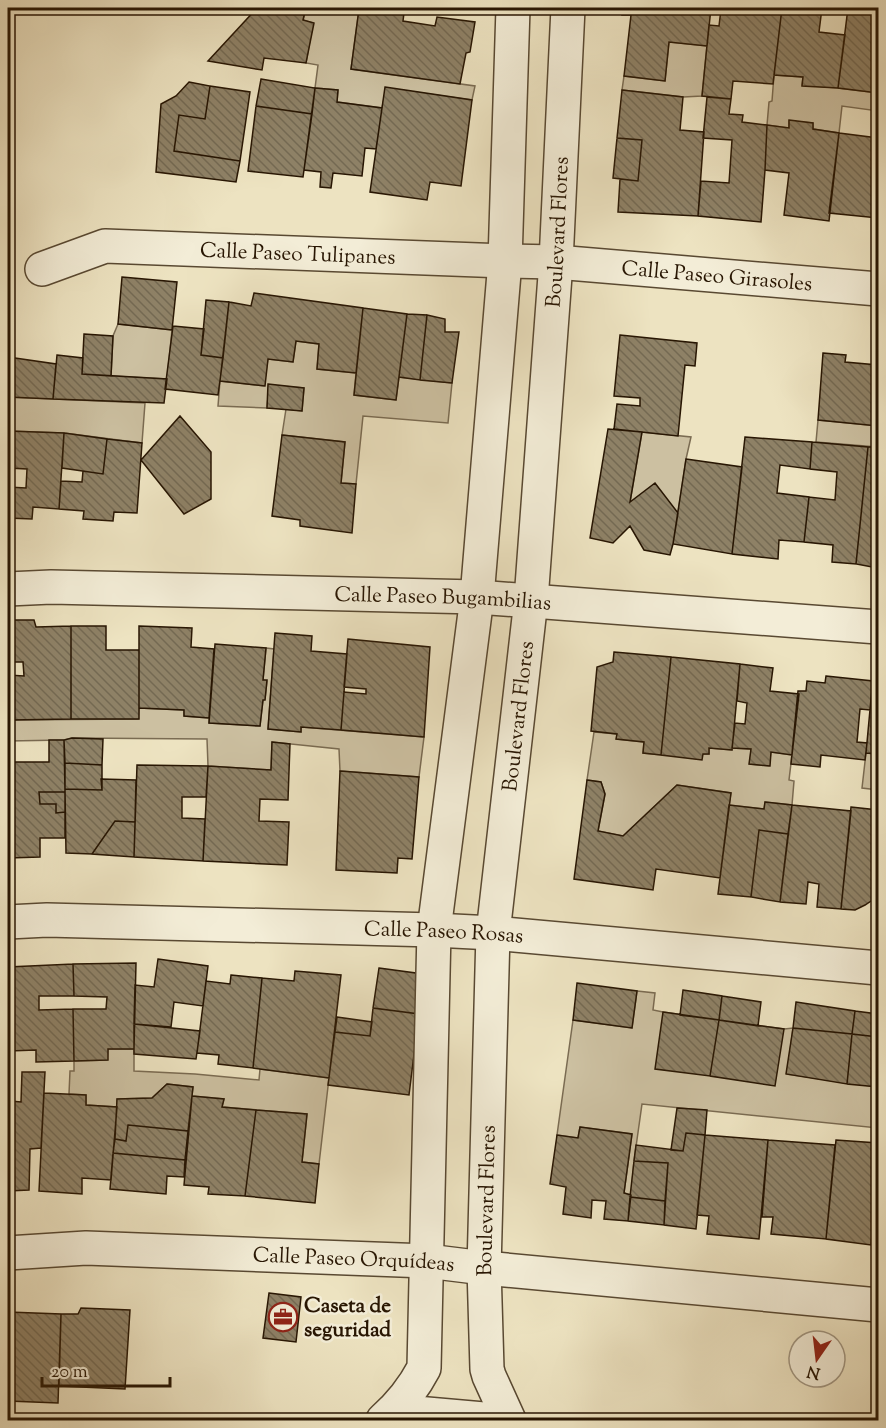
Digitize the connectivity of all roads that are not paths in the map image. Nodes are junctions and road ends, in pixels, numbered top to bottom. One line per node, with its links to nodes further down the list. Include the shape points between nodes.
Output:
1 (513, 8): 3 (street)
2 (568, 8): 4 (street, Boulevard Flores)
3 (505, 261): 4 (street, Calle Paseo Tulipanes); 5 (street, Calle Paseo Tulipanes, via 105,246); 8 (street)
4 (556, 262): 6 (street, Calle Paseo Girasoles); 9 (street, Boulevard Flores)
5 (42, 269)
6 (879, 290)
7 (8, 589): 8 (street, Calle Paseo Bugambilias)
8 (477, 597): 9 (street, Calle Paseo Bugambilias); 12 (street)
9 (531, 600): 10 (street, Calle Paseo Bugambilias); 13 (street, Boulevard Flores)
10 (879, 627)
11 (8, 922): 12 (street, Calle Paseo Rosas)
12 (434, 930): 13 (street, Calle Paseo Rosas); 16 (street)
13 (493, 933): 14 (street, Calle Paseo Rosas); 17 (street, Boulevard Flores)
14 (879, 968)
15 (8, 1253): 16 (street, Calle Paseo Orquídeas, via 86,1248)
16 (427, 1261): 17 (street, Calle Paseo Orquídeas); 19 (street, via 424,1368)
17 (484, 1268): 18 (street, Calle Paseo Orquídeas); 21 (street, Boulevard Flores, via 487,1369)
18 (879, 1305)
19 (388, 1416): 20 (street)
20 (495, 1420)
21 (509, 1420)

